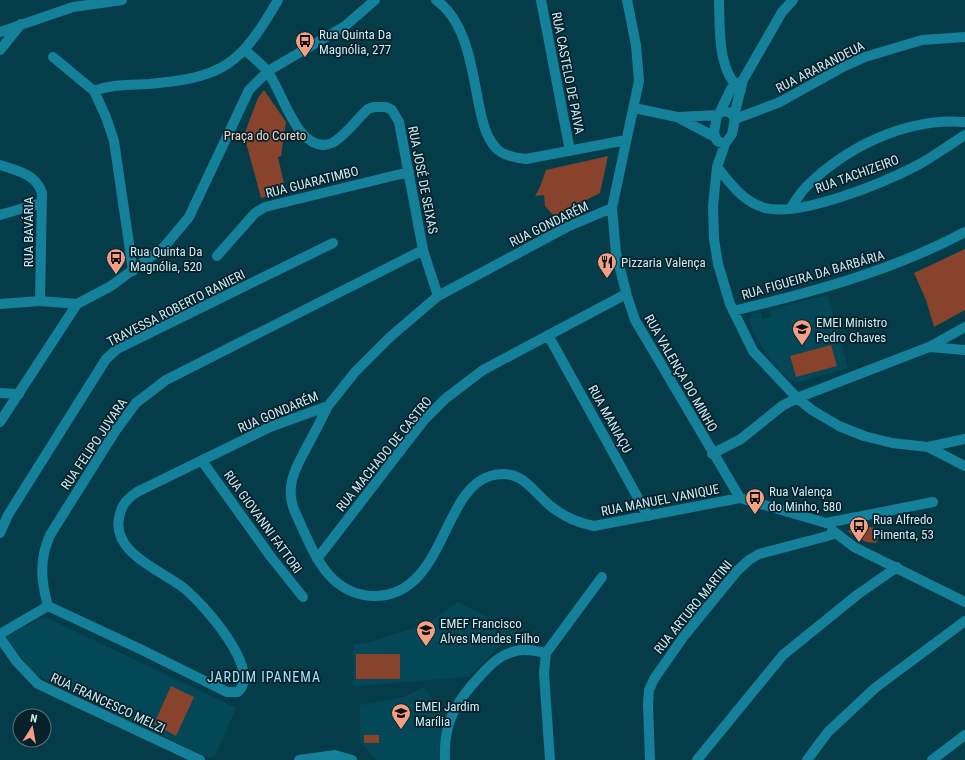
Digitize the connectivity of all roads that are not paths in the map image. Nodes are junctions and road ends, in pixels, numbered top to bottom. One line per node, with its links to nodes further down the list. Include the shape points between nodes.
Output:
1 (122, 0): 9 (street, via 72,7)
2 (278, 0): 13 (street)
3 (375, 0): 15 (street, via 345,26)
4 (436, 0): 26 (street, via 446,7 461,33 470,60 482,120 496,148 511,157 526,159)
5 (541, 0): 26 (street, RUA CASTELO DE PAIVA)
6 (627, 0): 18 (street, RUA VALENÇA DO MINHO, via 639,62 639,81)
7 (719, 0): 16 (street, via 724,58)
8 (793, 0): 16 (street, via 778,18)
9 (20, 24): 10 (street); 12 (street)
10 (0, 32)
11 (965, 37): 20 (street, RUA ARARANDEUA, via 922,40 865,57 780,102)
12 (0, 50)
13 (245, 50): 15 (street, RUA JOSÉ DE SEIXAS); 17 (street, via 228,65 210,74 191,79 110,86)
14 (53, 57): 17 (street)
15 (268, 72): 29 (street, RUA JOSÉ DE SEIXAS, via 300,129 309,140 318,144 337,140 368,109 380,106 392,110 399,122); 38 (street, via 249,90 189,217 164,247)
16 (739, 85): 19 (street, via 727,94); 20 (street)
17 (94, 91): 38 (street, via 114,141)
18 (634, 108): 21 (street); 24 (street, RUA VALENÇA DO MINHO)
19 (719, 113): 20 (street, via 728,111); 21 (street); 25 (street, via 715,126)
20 (735, 117): 25 (street, via 732,134)
21 (677, 118): 25 (street)
22 (965, 122): 32 (street, via 928,123 896,132 866,145 841,158 821,174 805,188)
23 (965, 135): 32 (street, RUA TACHIZEIRO, via 916,166 857,191)
24 (626, 140): 26 (street); 31 (street, RUA VALENÇA DO MINHO)
25 (719, 141): 28 (street)
26 (570, 151)
27 (0, 165): 30 (street, RUA BAVÁRIA, via 32,177 39,184 42,193)
28 (717, 165): 32 (street, RUA TACHIZEIRO, via 739,194 747,200 765,208); 44 (street, via 713,206 714,239 718,264)
29 (410, 172): 36 (street, RUA JOSÉ DE SEIXAS); 37 (street, RUA GUARATIMBO, via 265,207 255,213)
30 (41, 203): 33 (street); 41 (street, RUA BAVÁRIA)
31 (612, 208): 39 (street, RUA VALENÇA DO MINHO, via 616,253); 40 (street, RUA GONDARÉM, via 568,227)
32 (790, 210)
33 (0, 215)
34 (965, 232): 44 (street, RUA FIGUEIRA DA BARBÁRIA, via 936,247 862,277)
35 (333, 243): 63 (street, TRAVESSA ROBERTO RANIERI, via 117,350 106,358 8,515)
36 (423, 250): 40 (street, RUA JOSÉ DE SEIXAS); 70 (street, RUA FELIPO JUVARA, via 166,380 136,403 116,430 47,542 41,570)
37 (217, 256)
38 (133, 271): 43 (street)
39 (626, 294): 46 (street, RUA MACHADO DE CASTRO); 56 (street, RUA VALENÇA DO MINHO, via 644,336)
40 (438, 296): 52 (street, RUA GONDARÉM, via 365,362)
41 (40, 301): 42 (street); 43 (street)
42 (0, 304)
43 (77, 304): 50 (street)
44 (733, 311): 51 (street, via 753,351)
45 (965, 327): 47 (street)
46 (548, 335): 61 (street, RUA MANIAÇU); 65 (street, RUA MACHADO DE CASTRO, via 482,370 444,399 407,442)
47 (929, 347): 48 (street); 51 (street)
48 (965, 350)
49 (0, 393): 50 (street)
50 (19, 394): 53 (street)
51 (797, 398): 55 (street, via 839,426 892,443); 56 (street, via 782,406 742,439)
52 (328, 406): 57 (street, RUA GONDARÉM, via 270,427); 65 (street, RUA MANUEL VANIQUE, via 292,476 293,506)
53 (0, 422)
54 (965, 439): 55 (street)
55 (928, 447): 58 (street)
56 (712, 454): 59 (street, RUA VALENÇA DO MINHO)
57 (202, 461): 68 (street, RUA GIOVANNI FATTORI, via 263,547); 70 (street, RUA GONDARÉM, via 131,497 122,507 118,525 120,536 130,551 185,589 204,607 227,639 244,671 242,686 238,692 226,692)
58 (965, 466)
59 (740, 498): 61 (street, RUA MANUEL VANIQUE); 62 (street)
60 (933, 502): 62 (street)
61 (648, 516): 65 (street, RUA MANUEL VANIQUE, via 594,526 578,523 554,509 524,480 514,475 503,474 479,481 467,494 416,580 397,592 382,596 364,596 347,590 333,581)
62 (826, 523): 64 (street)
63 (0, 533)
64 (835, 534): 66 (street, via 854,547); 81 (street, RUA ARTURO MARTINI, via 759,554 737,571 684,636 654,679 649,690 648,705)
65 (317, 559)
66 (896, 567): 69 (street); 82 (street, via 783,655)
67 (602, 577): 74 (street)
68 (303, 597)
69 (965, 602)
70 (48, 606): 72 (street)
71 (965, 621): 83 (street, via 875,688 833,728)
72 (0, 634)
73 (0, 638): 76 (street, RUA FRANCESCO MELZI, via 38,684)
74 (546, 653): 79 (street, via 517,650 505,655 493,662 469,687 458,702 446,731); 80 (street, via 544,673)
75 (965, 735): 84 (street)
76 (200, 760)
77 (299, 760): 78 (street, via 335,755)
78 (352, 760)
79 (445, 760)
80 (550, 760)
81 (650, 760)
82 (697, 760)
83 (807, 760)
84 (932, 760)

